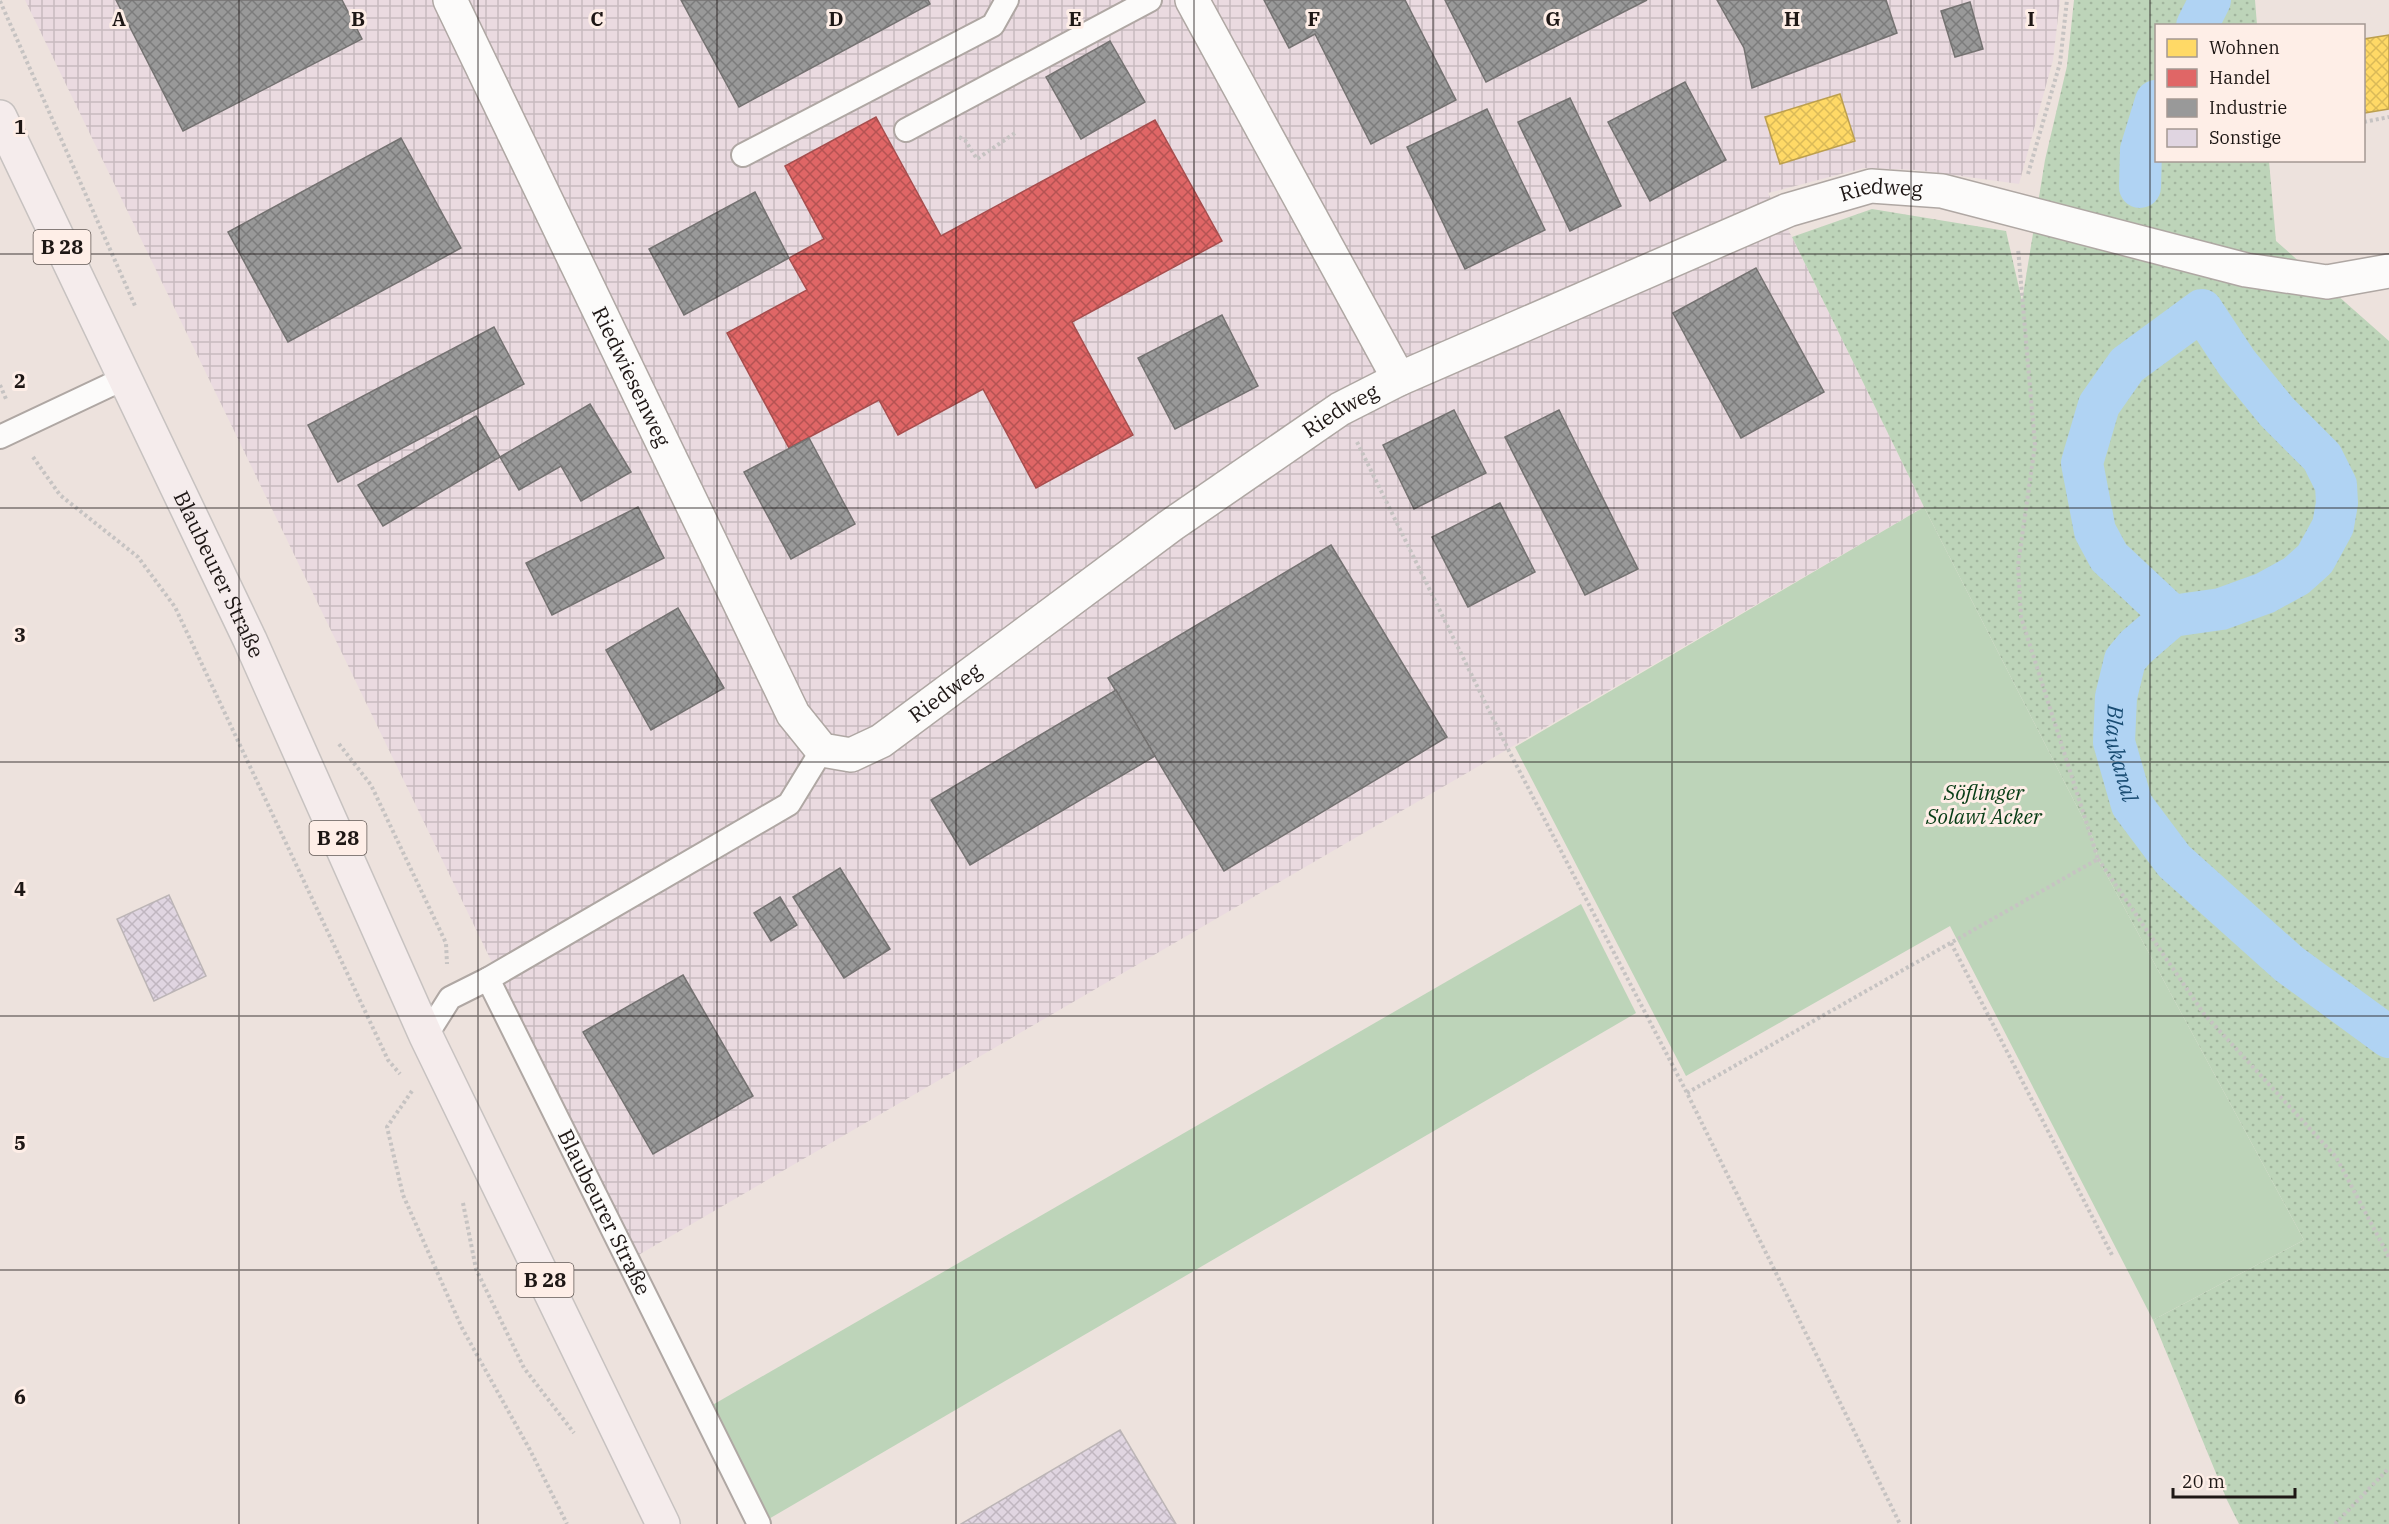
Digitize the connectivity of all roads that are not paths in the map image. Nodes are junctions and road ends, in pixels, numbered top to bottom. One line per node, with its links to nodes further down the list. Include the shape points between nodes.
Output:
1 (450, 0): 12 (street, Riedwiesenweg, via 793,714)
2 (1007, 0): 7 (lane, via 993,25)
3 (1150, 0): 6 (lane)
4 (1192, 0): 10 (street, Riedweg)
5 (0, 117): 9 (main road, Blaubeurer Straße / B 28)
6 (906, 130)
7 (743, 155)
8 (2389, 271): 10 (street, Riedweg, via 2327,282 2246,270 1942,191 1871,186 1788,210)
9 (125, 378): 11 (lane); 14 (main road, Blaubeurer Straße / B 28, via 250,640)
10 (1399, 379): 12 (street, Riedweg, via 1340,409 1170,526 880,741 851,755)
11 (10, 433)
12 (822, 750): 13 (lane, via 789,804)
13 (488, 979): 14 (lane, via 450,998); 16 (lane, Blaubeurer Straße)
14 (426, 1036): 15 (main road, Blaubeurer Straße / B 28)
15 (663, 1524)
16 (759, 1524)

